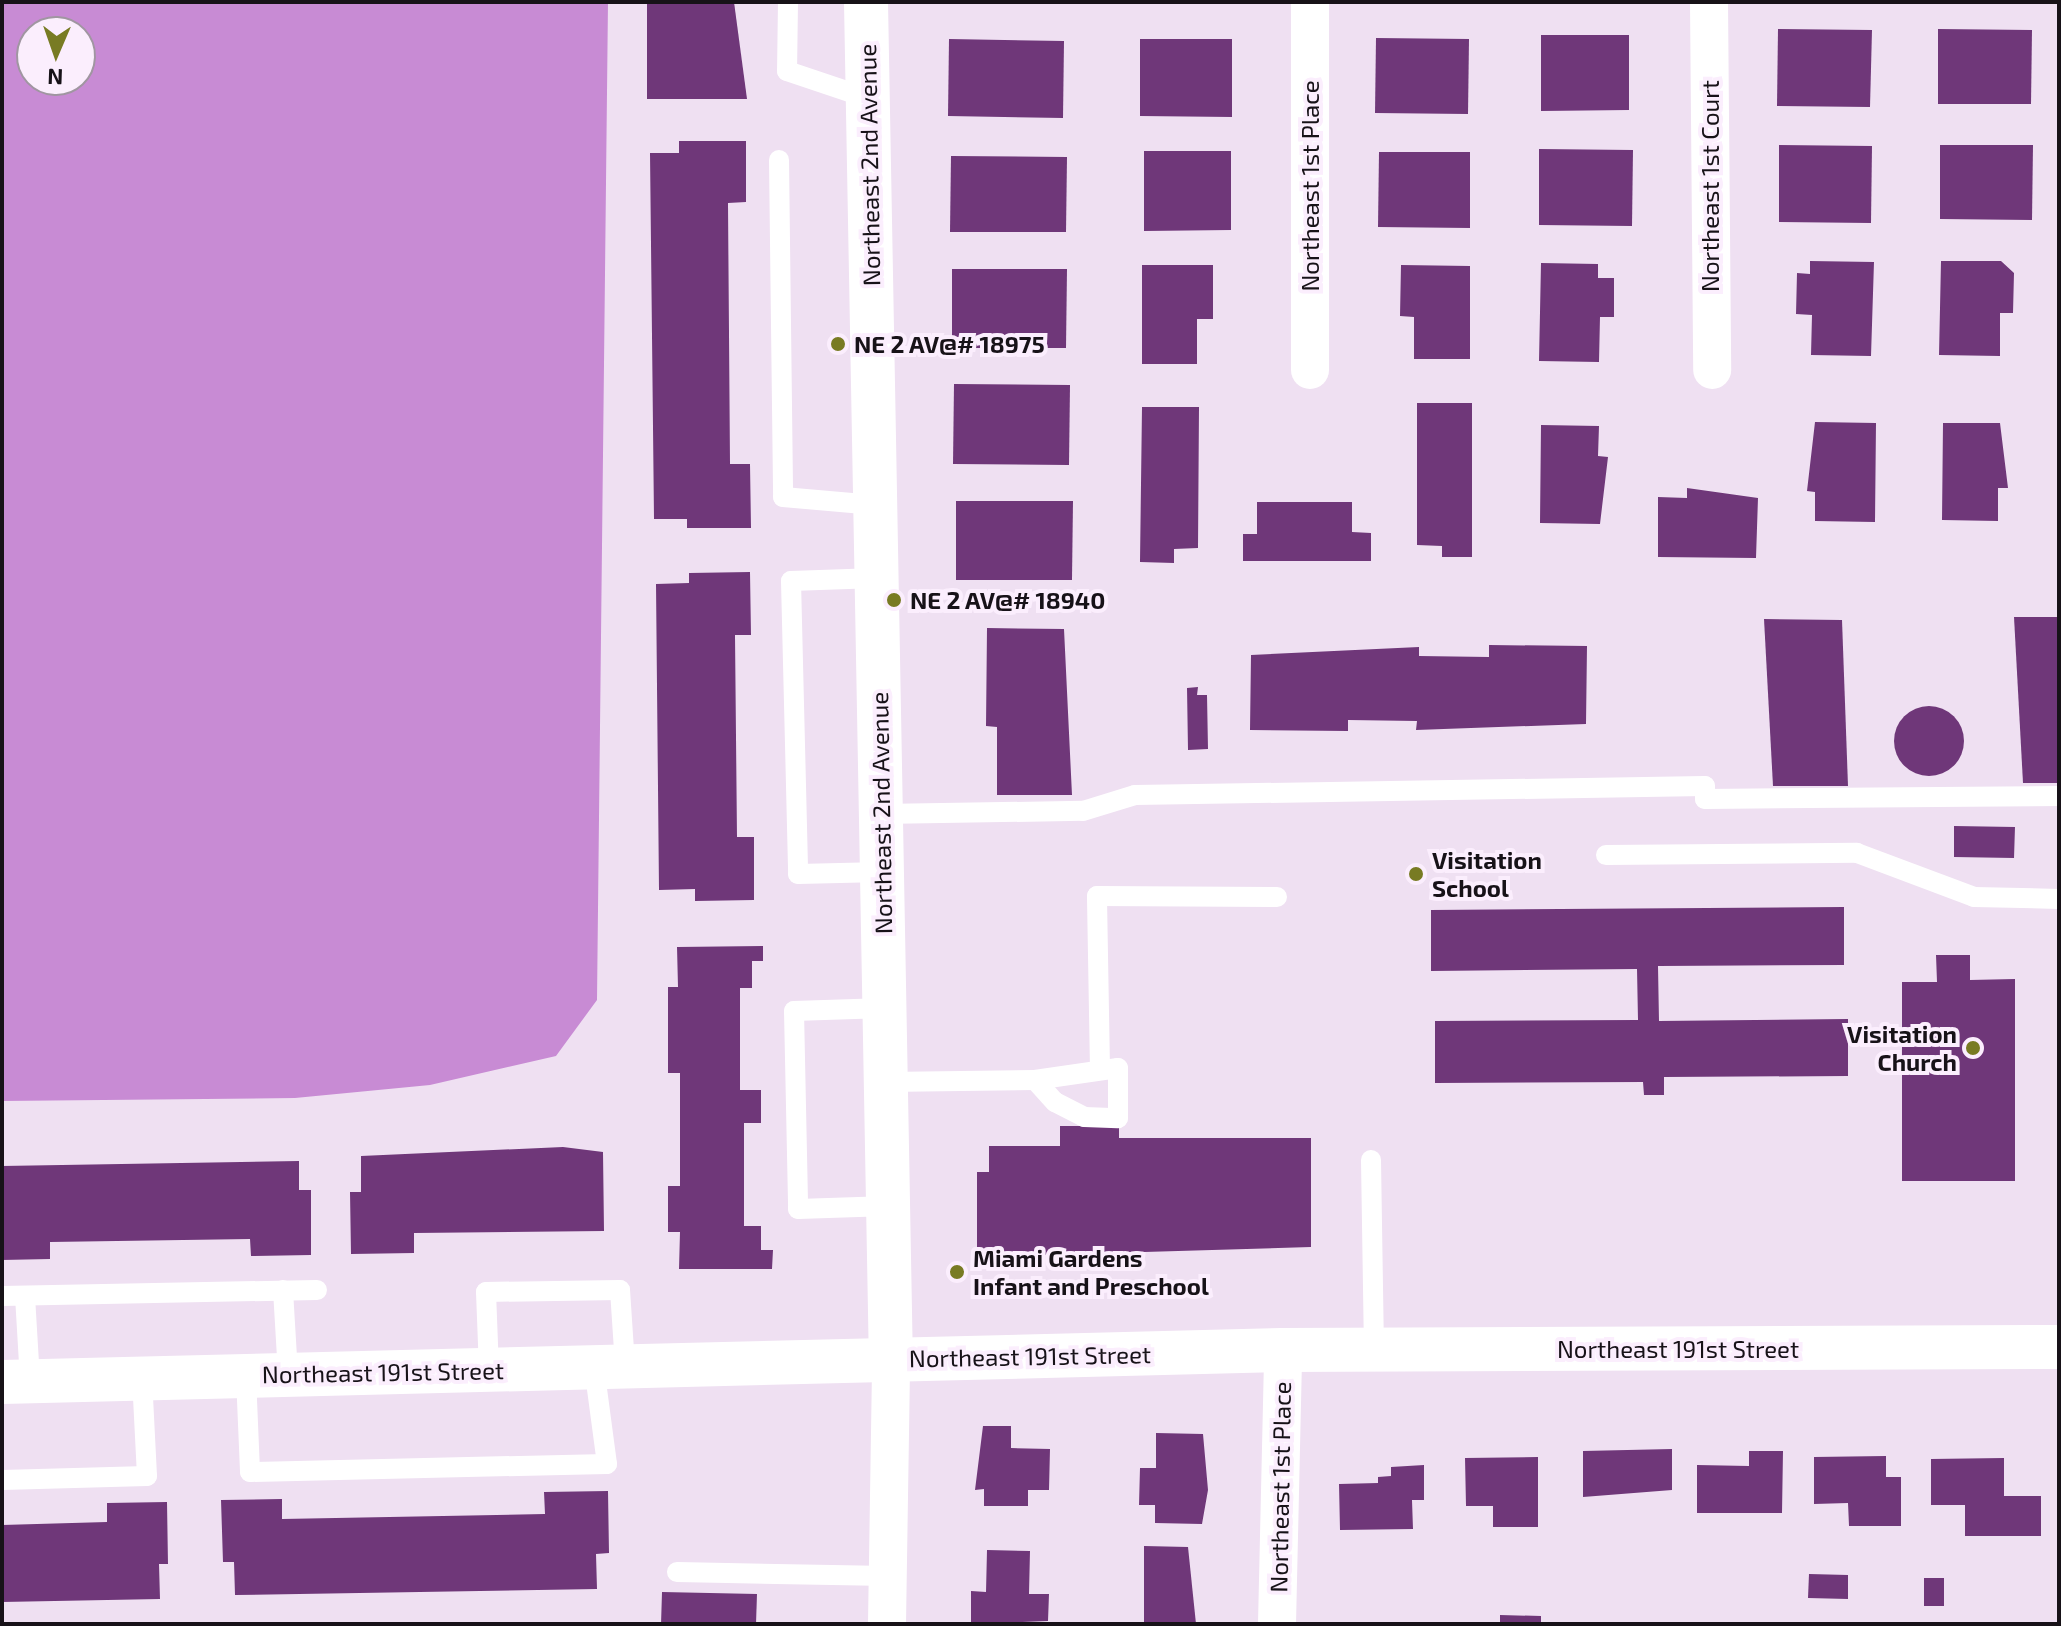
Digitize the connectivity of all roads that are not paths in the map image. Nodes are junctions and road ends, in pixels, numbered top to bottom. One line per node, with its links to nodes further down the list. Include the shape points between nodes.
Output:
1 (788, 2): 5 (lane, via 787,71)
2 (866, 2): 5 (street, Northeast 2nd Avenue)
3 (1310, 2): 7 (street, Northeast 1st Place)
4 (1709, 2): 8 (street, Northeast 1st Court)
5 (867, 98): 9 (street, Northeast 2nd Avenue)
6 (779, 160): 9 (lane, via 783,497)
7 (1310, 370)
8 (1712, 370)
9 (875, 505): 10 (street, Northeast 2nd Avenue)
10 (877, 578): 12 (street, Northeast 2nd Avenue); 14 (lane, via 791,581 798,874)
11 (2059, 796): 12 (lane, via 1705,799 1705,786 1151,794 1083,811)
12 (881, 814): 14 (street, Northeast 2nd Avenue)
13 (1606, 855): 16 (lane, via 1857,853 1974,897)
14 (882, 872): 17 (street, Northeast 2nd Avenue)
15 (1277, 897): 18 (lane, via 1097,896)
16 (2059, 899)
17 (885, 1008): 20 (street, Northeast 2nd Avenue); 22 (lane, via 794,1011 798,1209)
18 (1100, 1070): 19 (lane); 19 (lane, via 1118,1068 1118,1118 1084,1117 1055,1102)
19 (1035, 1080): 20 (lane)
20 (886, 1082): 22 (street, Northeast 2nd Avenue)
21 (1371, 1160): 29 (lane)
22 (889, 1206): 30 (street, Northeast 2nd Avenue)
23 (283, 1290): 24 (lane); 26 (lane); 33 (lane)
24 (317, 1290)
25 (2, 1296): 26 (lane)
26 (25, 1296): 35 (lane)
27 (2059, 1347): 29 (street, Northeast 191st Street)
28 (1283, 1350): 29 (street, Northeast 191st Street); 30 (street, Northeast 191st Street); 40 (street, Northeast 1st Place)
29 (1374, 1350)
30 (891, 1360): 31 (street, Northeast 191st Street); 38 (street, Northeast 2nd Avenue)
31 (610, 1366): 32 (street, Northeast 191st Street); 32 (lane, via 620,1290 486,1292); 33 (lane, via 607,1464 250,1472)
32 (489, 1370): 33 (street, Northeast 191st Street)
33 (267, 1375): 34 (street, Northeast 191st Street)
34 (142, 1378): 35 (street, Northeast 191st Street); 36 (lane, via 147,1476)
35 (16, 1381)
36 (2, 1480)
37 (677, 1572): 38 (lane)
38 (888, 1576): 39 (street, Northeast 2nd Avenue)
39 (887, 1624)
40 (1277, 1624)

